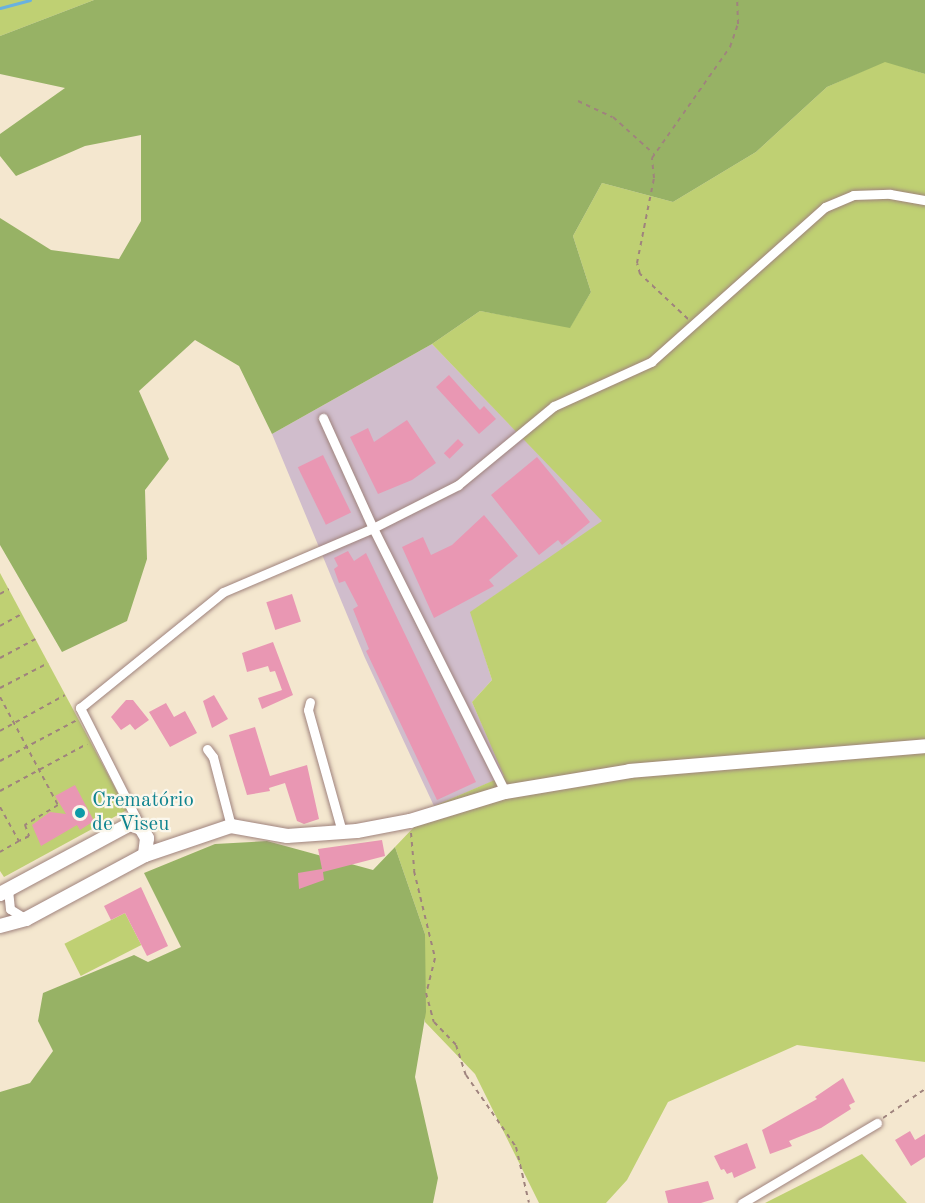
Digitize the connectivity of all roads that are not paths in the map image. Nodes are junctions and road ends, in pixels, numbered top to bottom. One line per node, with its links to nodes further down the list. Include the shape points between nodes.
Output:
1 (925, 200): 3 (street, via 890,194 853,195 825,207 638,370 554,406 458,485)
2 (322, 418): 3 (street)
3 (373, 528): 7 (street); 9 (street, via 223,592 80,708)
4 (310, 702): 10 (street, via 308,710)
5 (925, 746): 7 (street, via 630,771)
6 (207, 749): 8 (street, via 213,757)
7 (505, 792): 10 (street, via 410,821)
8 (231, 826): 10 (street, via 287,836); 11 (street)
9 (141, 828): 11 (street, via 148,842); 12 (street, via 130,824)
10 (342, 832)
11 (145, 855): 13 (street)
12 (4, 892): 13 (street, via 10,909)
13 (26, 919): 14 (street)
14 (0, 926)
15 (877, 1123): 16 (street)
16 (742, 1203)

